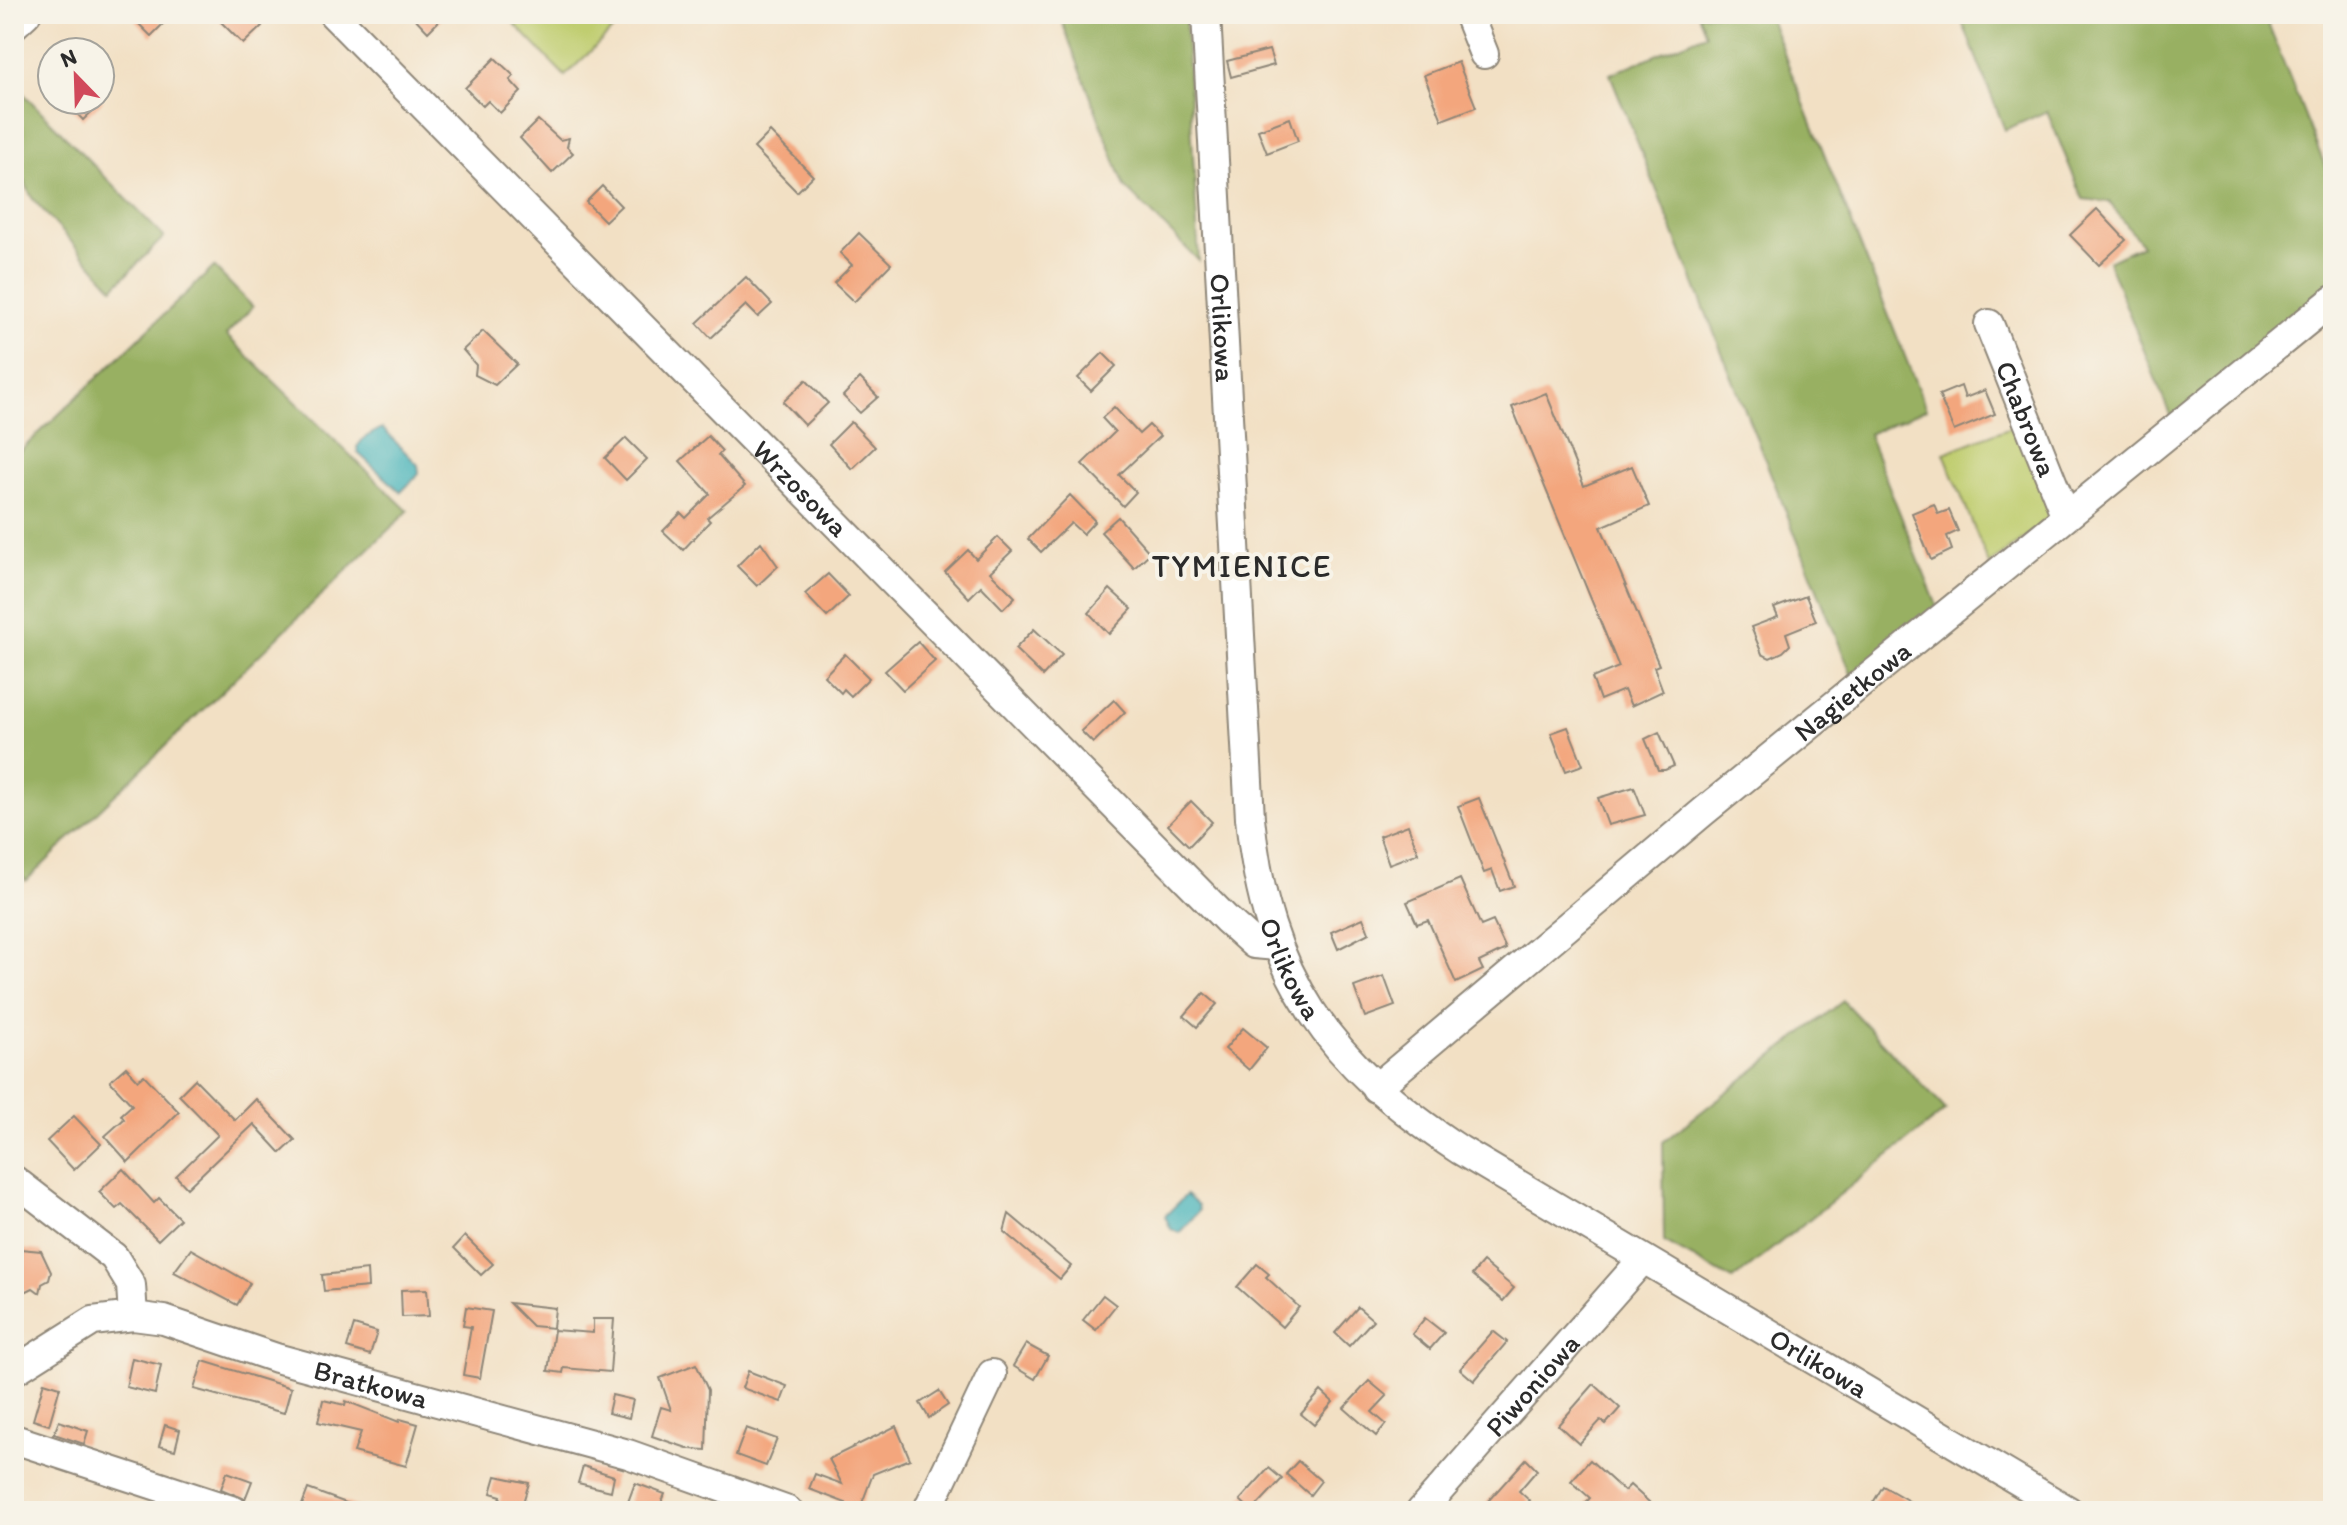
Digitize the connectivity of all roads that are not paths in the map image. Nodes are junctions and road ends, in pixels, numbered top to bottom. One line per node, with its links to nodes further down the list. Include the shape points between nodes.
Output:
1 (26, 14): 5 (street)
2 (333, 14): 10 (street, Wrzosowa, via 1226,919 1254,944)
3 (1206, 14): 10 (street, Orlikowa, via 1250,818 1255,866)
4 (1468, 14): 6 (street)
5 (14, 25)
6 (1484, 54)
7 (2333, 300): 9 (street, Nagietkowa)
8 (1989, 324): 9 (street, Chabrowa)
9 (2065, 514): 11 (street, Nagietkowa)
10 (1277, 946): 11 (street, Orlikowa, via 1303,1002)
11 (1376, 1088): 13 (street, Orlikowa, via 1460,1150)
12 (14, 1180): 14 (street, via 114,1257 131,1285)
13 (1643, 1259): 21 (street, Piwoniowa); 22 (street, Orlikowa)
14 (133, 1316): 15 (street, Bratkowa, via 93,1321); 19 (street, Bratkowa, via 164,1320 276,1358 628,1454)
15 (14, 1371)
16 (992, 1374): 20 (street)
17 (14, 1439): 18 (street)
18 (234, 1511)
19 (788, 1511)
20 (927, 1511)
21 (1421, 1511)
22 (2069, 1511)

